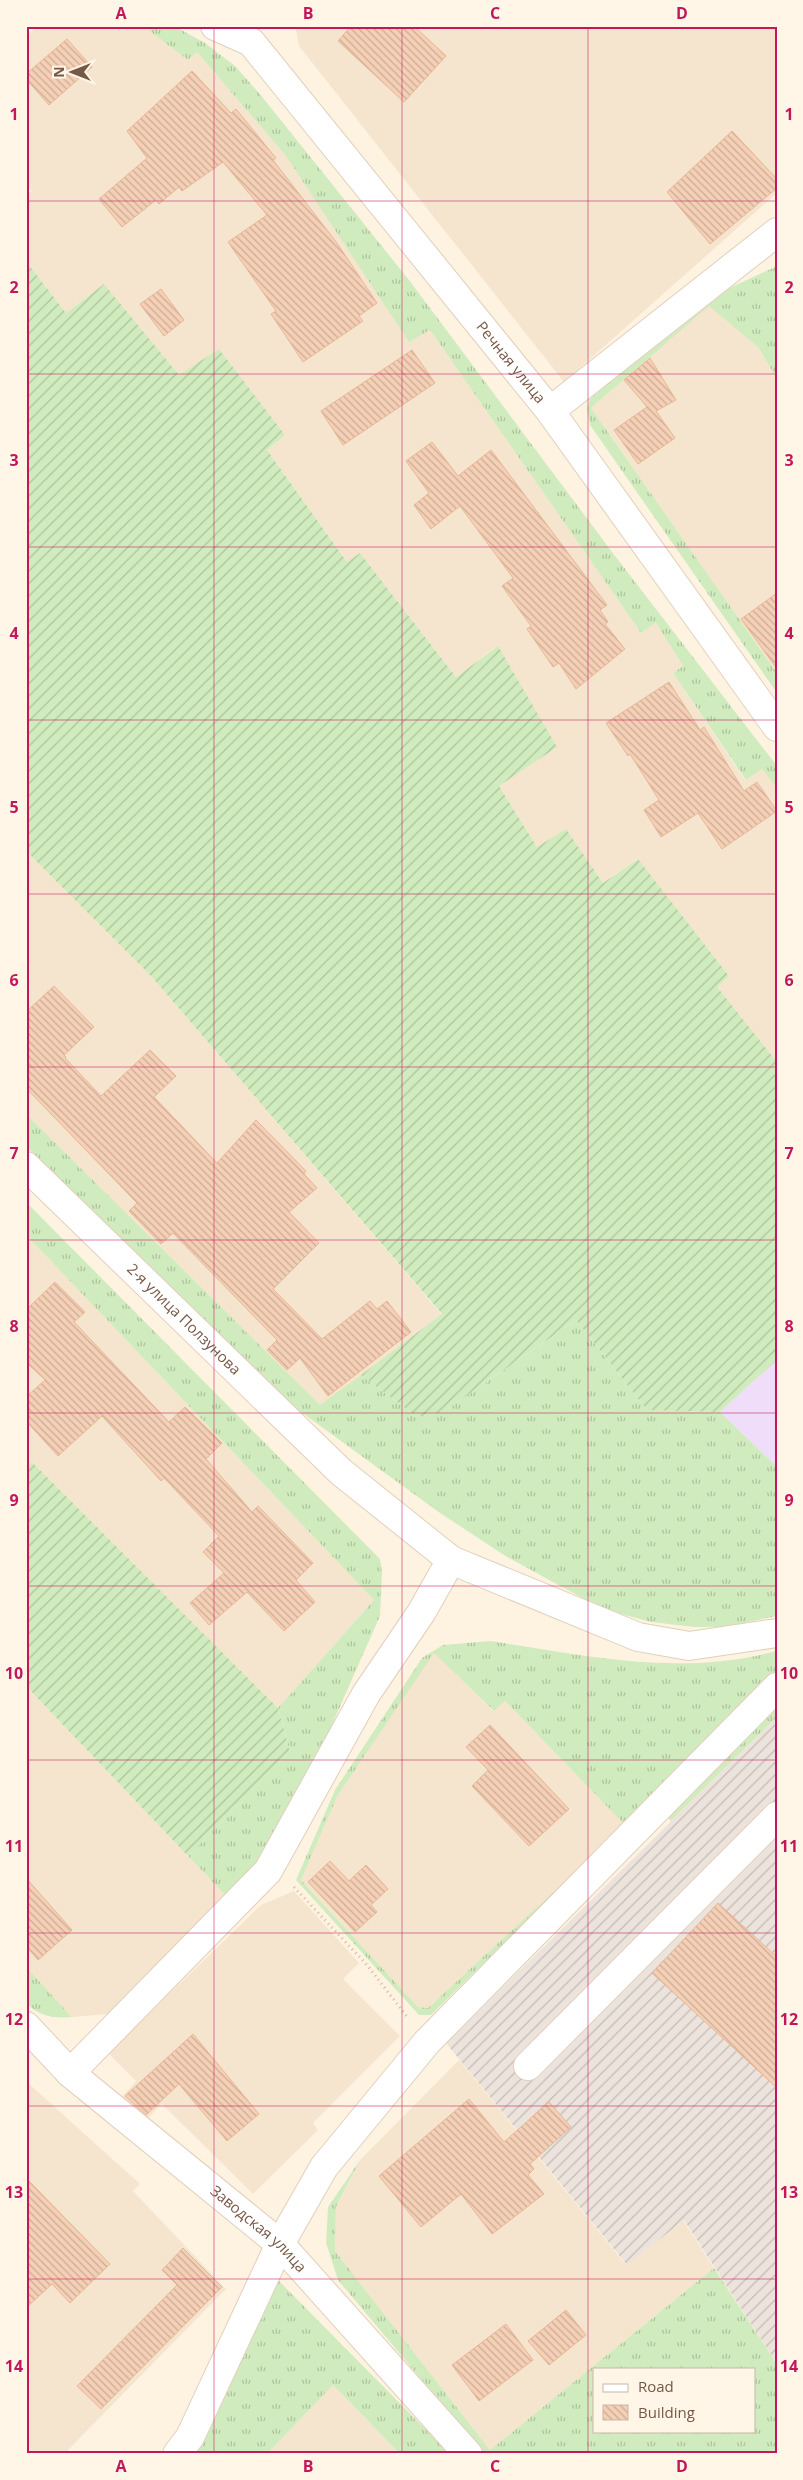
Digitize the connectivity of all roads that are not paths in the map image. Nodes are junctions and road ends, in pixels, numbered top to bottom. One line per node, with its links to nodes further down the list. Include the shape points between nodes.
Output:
1 (215, 26): 2 (street, Речная улица)
2 (257, 34): 4 (street, Речная улица)
3 (777, 232): 4 (street)
4 (550, 411): 5 (street, Речная улица)
5 (777, 728)
6 (26, 1166): 7 (street, 2-я улица Ползунова, via 341,1472)
7 (451, 1560): 8 (street, 2-я улица Ползунова, via 638,1637 689,1646); 13 (street, via 421,1613 366,1694 268,1871)
8 (777, 1633)
9 (777, 1687): 14 (street, via 427,2042 324,2167)
10 (777, 1816): 12 (street)
11 (26, 2026): 13 (street, Заводская улица)
12 (528, 2066)
13 (70, 2073): 14 (street, Заводская улица)
14 (280, 2244): 15 (street, via 190,2437); 16 (street, Заводская улица)
15 (177, 2454)
16 (468, 2454)

